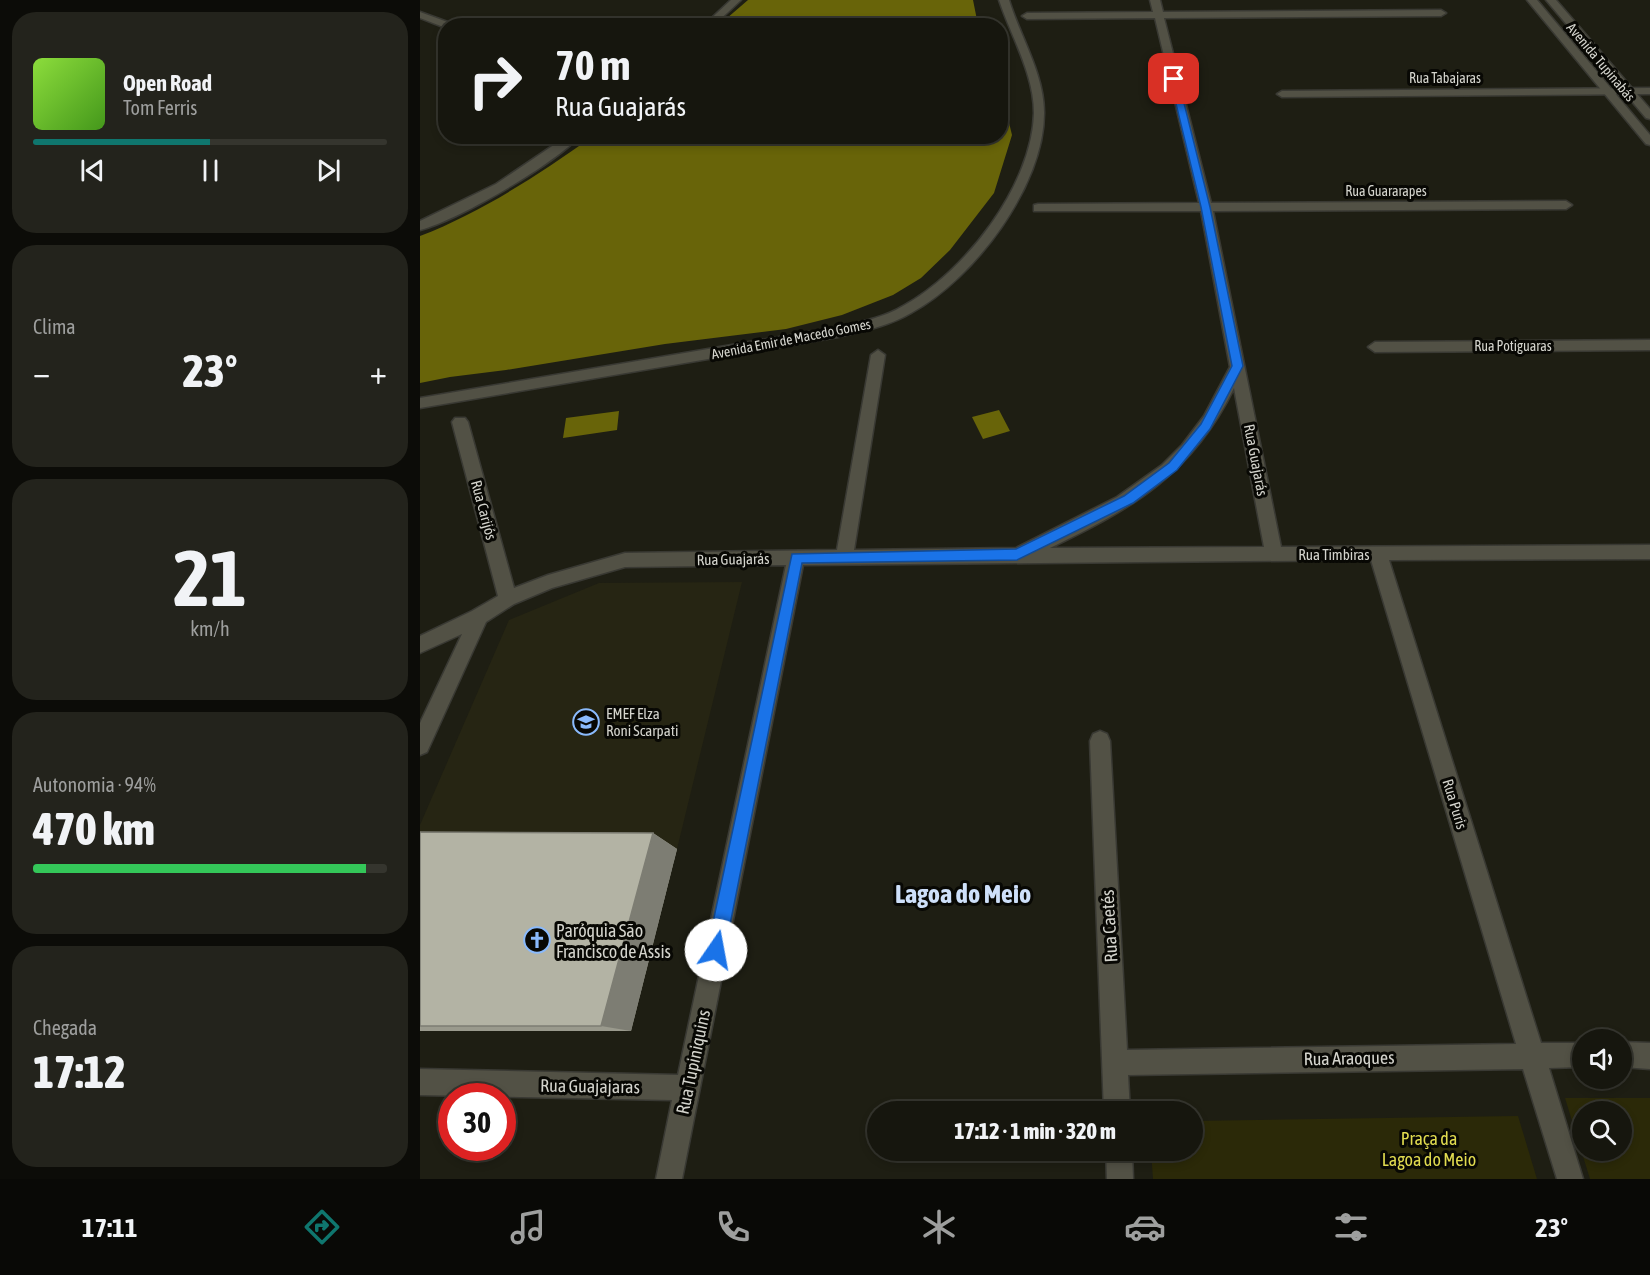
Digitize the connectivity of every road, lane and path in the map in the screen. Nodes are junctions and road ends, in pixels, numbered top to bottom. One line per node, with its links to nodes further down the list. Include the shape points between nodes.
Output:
1 (736, 0): 10 (street)
2 (1004, 0): 27 (street, Avenida Emir de Macedo Gomes, via 1031,75 1039,111 1036,145 1011,207 971,257 933,292 875,324)
3 (1155, 0): 8 (street, Rua Guajarás)
4 (1532, 0): 14 (street, Avenida Tupinabás)
5 (1551, 0): 12 (street, Avenida Tupinabás)
6 (1441, 14): 8 (street)
7 (420, 15): 11 (street)
8 (1158, 15): 9 (street); 20 (street, Rua Guajarás)
9 (1027, 16)
10 (716, 18)
11 (438, 22)
12 (1629, 91): 13 (street, Rua Tabajaras); 14 (street, Rua Tabajaras); 16 (street, Avenida Tupinabás)
13 (1650, 91)
14 (1609, 93): 15 (street, Rua Tabajaras); 17 (street, Avenida Tupinabás)
15 (1282, 94)
16 (1650, 116)
17 (1650, 142)
18 (563, 144): 22 (street, via 498,186)
19 (1566, 205): 20 (street, Rua Guararapes)
20 (1206, 207): 21 (street, Rua Guararapes); 26 (street, Rua Guajarás)
21 (1038, 208)
22 (420, 226)
23 (1650, 345): 24 (street, Rua Potiguaras)
24 (1376, 347)
25 (878, 355): 34 (street)
26 (1238, 366): 31 (street, Rua Guajarás); 32 (street, Rua Guajarás, via 1206,426 1173,466 1129,500)
27 (420, 403)
28 (460, 422): 35 (street, Rua Carijós)
29 (1650, 552): 30 (street, Rua Timbiras)
30 (1378, 553): 31 (street, Rua Timbiras); 40 (street, Rua Puris)
31 (1274, 554): 32 (street, Rua Timbiras)
32 (1017, 555): 34 (street, Rua Guajarás)
33 (796, 558): 34 (street, Rua Guajarás); 35 (street, Rua Guajarás, via 625,560 548,582); 46 (street, Rua Tupiniquins)
34 (844, 558)
35 (508, 599): 36 (street, Rua Guajarás)
36 (478, 617): 37 (street, Rua Guajarás); 39 (street)
37 (420, 645)
38 (1100, 741): 44 (street, Rua Caetés)
39 (420, 745)
40 (1532, 1054): 41 (street, Rua Araoques); 44 (street, Rua Araoques); 51 (street, Rua Puris)
41 (1572, 1055)
42 (1632, 1055): 43 (street)
43 (1650, 1056)
44 (1115, 1063): 47 (street, Rua Caetés)
45 (420, 1082): 46 (street, Rua Guajajaras)
46 (688, 1088): 49 (street, Rua Tupiniquins)
47 (1117, 1101)
48 (1119, 1161): 50 (street)
49 (669, 1179)
50 (1120, 1179)
51 (1570, 1179)

